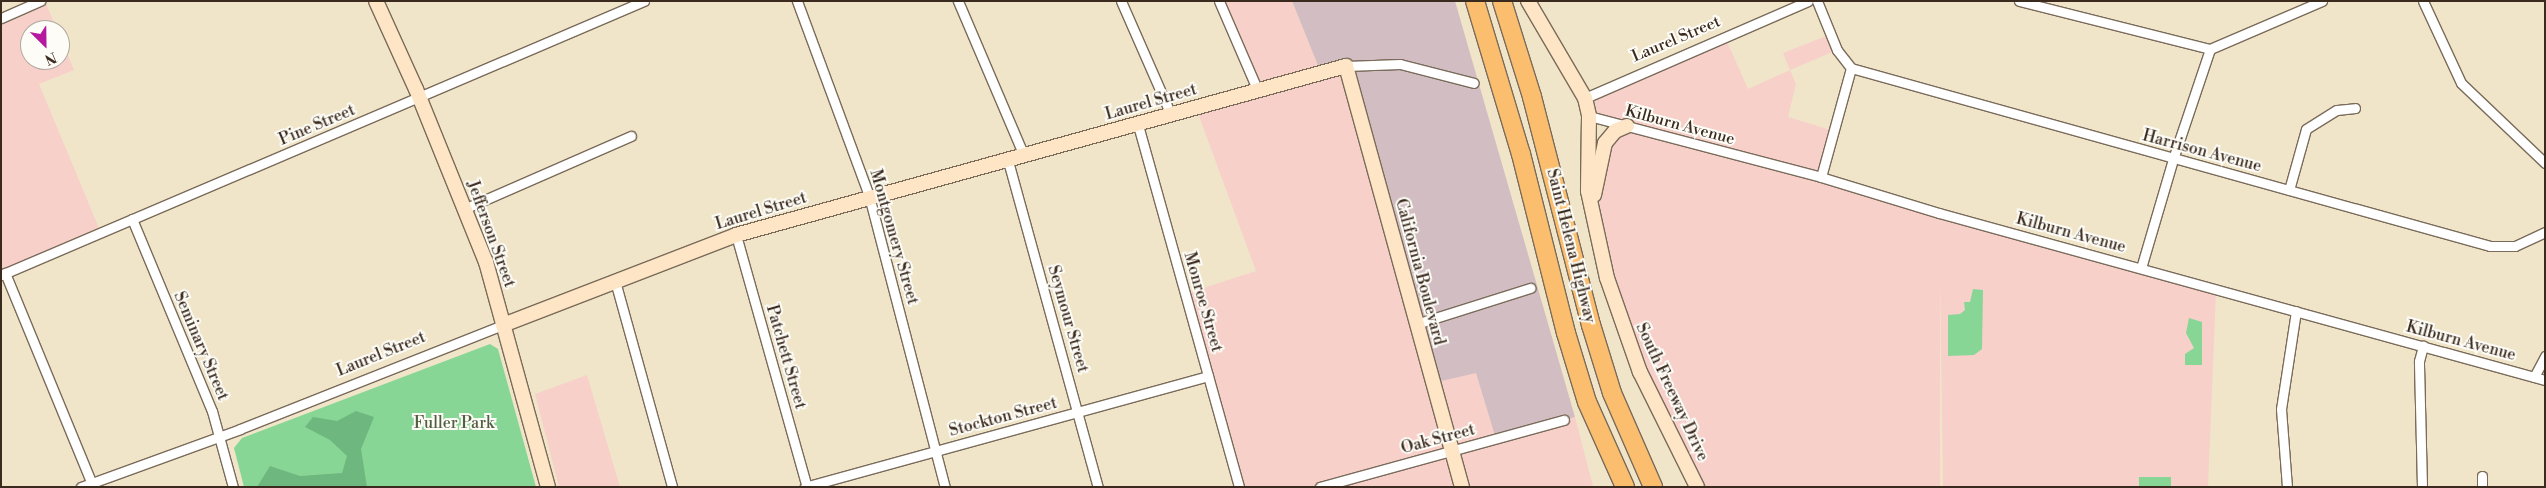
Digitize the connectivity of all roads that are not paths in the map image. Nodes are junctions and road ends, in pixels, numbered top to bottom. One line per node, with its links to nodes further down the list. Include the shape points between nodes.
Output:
1 (40, 1): 16 (street)
2 (376, 1): 23 (street, Jefferson Street)
3 (644, 1): 23 (street, Pine Street)
4 (797, 1): 36 (street, Montgomery Street)
5 (958, 1): 30 (street)
6 (1121, 1): 25 (street)
7 (1219, 1): 21 (street)
8 (1475, 1): 54 (highway, Saint Helena Highway)
9 (1502, 1): 74 (highway, Saint Helena Highway, via 1532,97 1591,325 1612,393)
10 (1528, 1): 22 (street, South Freeway Drive)
11 (1808, 1): 22 (street, Laurel Street)
12 (1817, 1): 19 (street, via 1837,50)
13 (2019, 1): 17 (street)
14 (2322, 1): 17 (street)
15 (2423, 1): 33 (street, via 2460,83)
16 (1, 18)
17 (2210, 49): 31 (street)
18 (1346, 66): 20 (street, Laurel Street, via 1400,64); 21 (street, Laurel Street); 47 (street, California Boulevard)
19 (1851, 68): 31 (street, Harrison Avenue); 34 (street)
20 (1474, 83)
21 (1257, 89): 25 (street, Laurel Street)
22 (1585, 98): 26 (street, South Freeway Drive)
23 (420, 99): 37 (street, Jefferson Street); 39 (street, Pine Street)
24 (2355, 108): 35 (street, via 2337,110 2306,128)
25 (1171, 116): 27 (street, Laurel Street)
26 (1588, 116): 28 (street, Kilburn Avenue); 38 (street, South Freeway Drive, via 1587,172)
27 (1138, 125): 30 (street, Laurel Street); 51 (street, Monroe Street)
28 (1627, 126): 34 (street, Kilburn Avenue); 38 (street, via 1616,131 1605,143)
29 (632, 136): 37 (street)
30 (1024, 156): 32 (street, Laurel Street)
31 (2173, 159): 35 (street, Harrison Avenue); 42 (street)
32 (1008, 160): 36 (street, Laurel Street); 55 (street, Seymour Street)
33 (2545, 163)
34 (1821, 177): 42 (street, Kilburn Avenue)
35 (2288, 190): 40 (street, Harrison Avenue, via 2490,246 2515,246)
36 (869, 196): 41 (street, Laurel Street); 58 (street, Montgomery Street)
37 (466, 208): 48 (street, Jefferson Street, via 486,262)
38 (1591, 213): 75 (street, South Freeway Drive, via 1631,350)
39 (132, 219): 43 (street, Pine Street); 57 (street, Seminary Street, via 212,411)
40 (2545, 232)
41 (736, 235): 44 (street, Laurel Street); 66 (street, Patchett Street)
42 (2141, 268): 46 (street, Kilburn Avenue)
43 (3, 274): 61 (street)
44 (615, 281): 48 (street, Laurel Street); 65 (street)
45 (1530, 288): 47 (street)
46 (2296, 311): 49 (street, Kilburn Avenue); 76 (street, via 2281,409)
47 (1416, 324): 59 (street, California Boulevard)
48 (503, 325): 57 (street, Laurel Street); 64 (street, Jefferson Street)
49 (2423, 346): 52 (street, Kilburn Avenue); 77 (street, via 2419,361)
50 (2545, 356): 52 (street)
51 (1208, 376): 55 (street, Stockton Street); 69 (street, Monroe Street)
52 (2534, 377): 53 (street, Kilburn Avenue)
53 (2545, 380)
54 (1588, 402): 72 (highway); 73 (highway, Saint Helena Highway)
55 (1079, 411): 58 (street, Stockton Street); 68 (street, Seymour Street)
56 (1564, 420): 59 (street, Oak Street)
57 (219, 436): 61 (street, Laurel Street); 63 (street, Seminary Street)
58 (935, 451): 66 (street, Stockton Street); 67 (street, Montgomery Street)
59 (1452, 451): 70 (street, Oak Street); 71 (street, California Boulevard)
60 (2482, 476): 78 (street)
61 (93, 485): 62 (street, Laurel Street)
62 (81, 487)
63 (233, 487)
64 (548, 487)
65 (672, 487)
66 (806, 487)
67 (945, 487)
68 (1098, 487)
69 (1239, 487)
70 (1320, 487)
71 (1462, 487)
72 (1617, 487)
73 (1625, 487)
74 (1653, 487)
75 (1697, 487)
76 (2287, 487)
77 (2422, 487)
78 (2482, 487)

